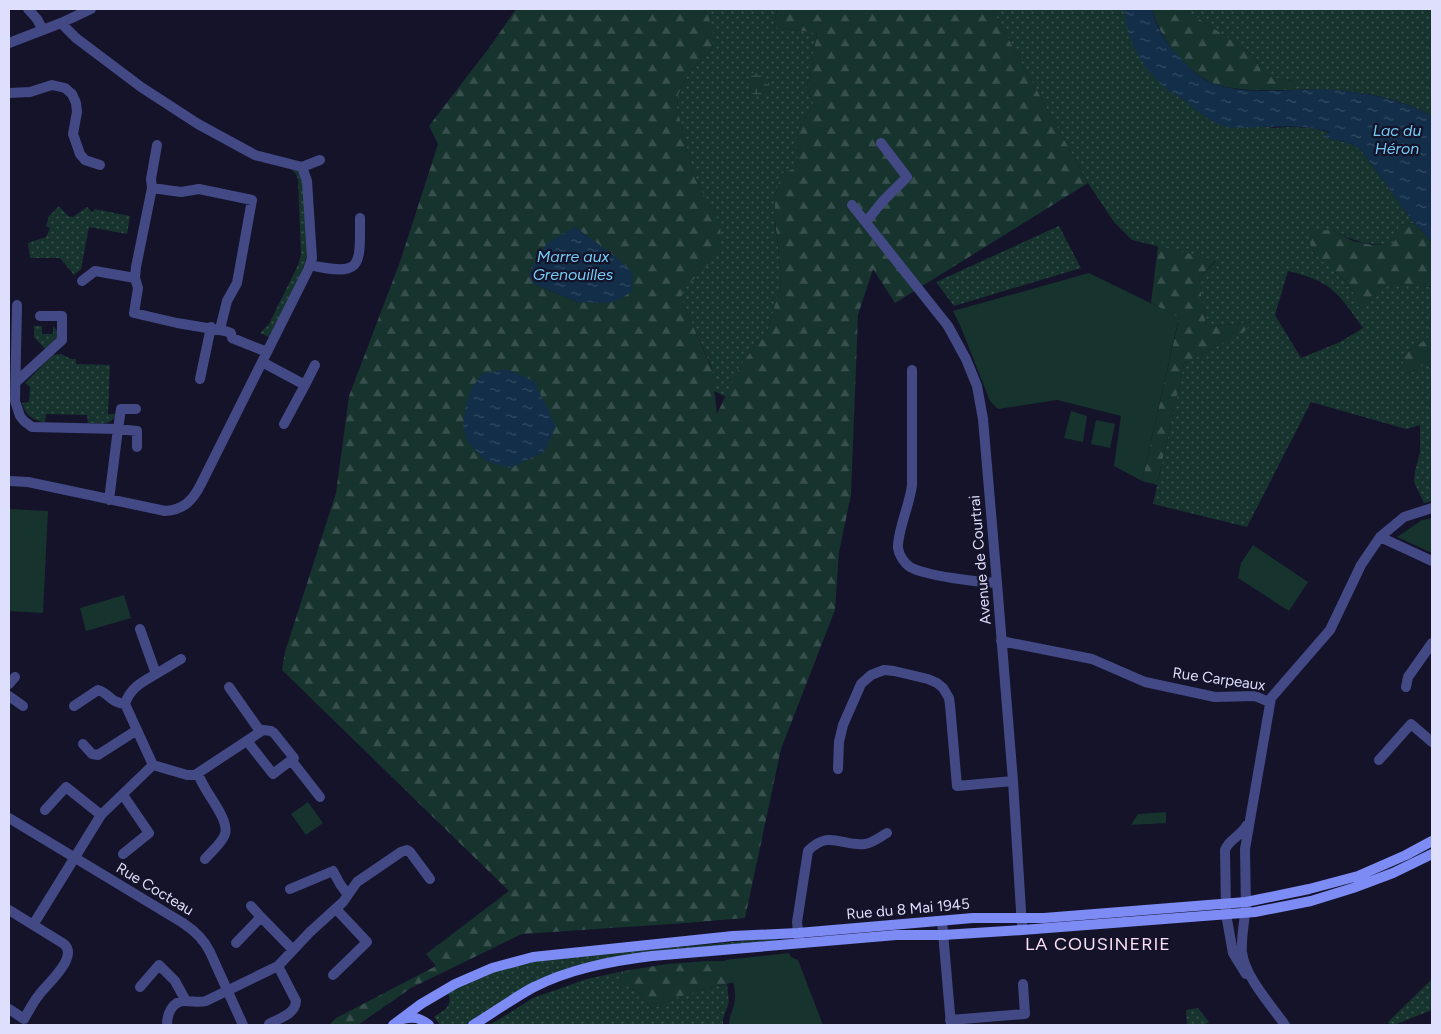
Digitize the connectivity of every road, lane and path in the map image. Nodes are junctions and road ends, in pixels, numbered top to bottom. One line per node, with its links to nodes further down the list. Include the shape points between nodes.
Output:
1 (28, 9): 4 (street)
2 (91, 9): 3 (street)
3 (60, 23): 4 (street); 11 (street, via 141,87 198,124 255,155)
4 (43, 30): 5 (street)
5 (9, 43)
6 (9, 93): 10 (street, via 26,93 52,85 65,88 76,102 73,134 80,154 85,160)
7 (881, 143): 15 (street, via 907,177)
8 (157, 145): 12 (street)
9 (320, 160): 11 (street)
10 (100, 165)
11 (302, 167): 16 (street, via 307,181)
12 (152, 188): 17 (street); 21 (street, via 181,192 199,189 252,200 237,283)
13 (852, 205): 15 (street, Avenue de Courtrai)
14 (360, 218): 16 (street, via 360,254 353,266 340,271)
15 (866, 222): 38 (street, Avenue de Courtrai, via 948,326 972,373 983,420)
16 (310, 265): 22 (street)
17 (135, 278): 18 (street, via 95,271); 21 (street, via 138,288 134,313)
18 (82, 281)
19 (17, 306): 27 (street)
20 (40, 316): 27 (street, via 62,316 62,340)
21 (215, 328): 22 (street); 26 (street)
22 (267, 352): 23 (street)
23 (262, 362): 28 (street); 34 (street, via 188,504 165,510)
24 (315, 365): 28 (street)
25 (912, 370): 38 (street, via 912,485 898,543 900,556 911,567 923,572)
26 (200, 380)
27 (16, 382): 31 (street, via 18,412 32,427)
28 (305, 385): 30 (street)
29 (136, 409): 31 (street, via 121,409)
30 (284, 424)
31 (118, 429): 32 (street, via 137,431); 34 (street)
32 (137, 447)
33 (9, 481): 34 (street, via 28,482)
34 (109, 500)
35 (1432, 508): 36 (street, Rue Carpeaux, via 1404,517)
36 (1380, 537): 37 (street); 47 (street, Rue Carpeaux, via 1361,565 1330,630)
37 (1432, 561)
38 (997, 583): 40 (street, Avenue de Courtrai)
39 (140, 629): 43 (street)
40 (1001, 641): 47 (street, Rue Carpeaux, via 1092,659 1145,682 1215,697 1248,695); 61 (street, Avenue de Courtrai)
41 (1432, 643): 45 (street, via 1408,677)
42 (181, 659): 43 (street)
43 (156, 674): 48 (street, via 136,687)
44 (229, 687): 52 (street)
45 (1406, 688)
46 (9, 696): 49 (street)
47 (1269, 702): 67 (street)
48 (125, 704): 50 (street, via 114,702 98,690); 51 (street)
49 (23, 706)
50 (74, 706)
51 (137, 730): 55 (street, via 98,755 92,754); 58 (street)
52 (260, 731): 53 (street); 56 (street, via 274,734 294,758)
53 (247, 741): 56 (street, via 273,774); 60 (street)
54 (1432, 742): 57 (street, via 1411,724)
55 (83, 744)
56 (291, 760): 63 (street)
57 (1379, 760)
58 (153, 765): 60 (street, via 187,775); 62 (street)
59 (838, 769): 61 (street, via 840,733 861,684 877,672 894,671 928,678 946,693 957,786)
60 (198, 774): 73 (street, via 226,829)
61 (1013, 781): 84 (street, Avenue de Courtrai)
62 (123, 795): 65 (street); 70 (street, via 149,833)
63 (320, 797)
64 (45, 810): 65 (street, via 66,787)
65 (100, 815): 72 (street)
66 (9, 818): 72 (street, Rue Cocteau)
67 (1250, 819): 77 (street, via 1245,850); 80 (street, via 1240,835 1224,850)
68 (887, 833): 89 (street, via 863,844 829,839 808,851 797,922)
69 (1432, 841): 77 (main road, Rue du 8 Mai 1945, via 1358,876)
70 (123, 854)
71 (1432, 854): 82 (main road, Rue du 8 Mai 1945, via 1353,888 1311,901)
72 (74, 857): 86 (street); 97 (street, Rue Cocteau, via 196,932 207,946)
73 (205, 858)
74 (430, 879): 76 (street, via 410,852 404,850 357,882)
75 (290, 889): 76 (street, via 333,870)
76 (348, 895): 79 (street)
77 (1246, 902): 80 (main road, Rue du 8 Mai 1945); 82 (street)
78 (251, 906): 83 (street)
79 (336, 909): 91 (street); 93 (street, via 367,942)
80 (1226, 909): 82 (main road, Rue du 8 Mai 1945); 84 (main road, Rue du 8 Mai 1945); 87 (main road, Rue du 8 Mai 1945); 96 (street, via 1233,953)
81 (9, 910): 86 (street)
82 (1246, 913): 96 (street, via 1242,954)
83 (262, 917): 90 (street); 91 (street)
84 (1022, 918): 85 (main road, Rue du 8 Mai 1945); 87 (street, Avenue de Courtrai)
85 (942, 921): 88 (street); 89 (main road, Rue du 8 Mai 1945)
86 (33, 925): 100 (street, via 64,944 69,953 39,995)
87 (1022, 930): 88 (main road, Rue du 8 Mai 1945)
88 (943, 935): 89 (main road, Rue du 8 Mai 1945); 101 (street)
89 (799, 938): 103 (main road, Rue du 8 Mai 1945, via 733,936 520,960 455,984); 107 (main road, Rue du 8 Mai 1945, via 652,956 569,973 518,996)
90 (236, 943)
91 (294, 950): 92 (street)
92 (278, 966): 97 (street); 102 (street, via 296,1004 290,1013)
93 (333, 975)
94 (1023, 984): 101 (street, via 1025,1014)
95 (140, 987): 98 (street, via 159,965 175,981)
96 (1258, 988): 108 (street)
97 (228, 991): 98 (street, via 202,1002); 105 (street, Rue Cocteau)
98 (186, 1001): 104 (street, via 171,1009)
99 (9, 1009): 100 (street)
100 (27, 1022)
101 (950, 1023)
102 (268, 1024)
103 (395, 1024): 106 (main road, via 414,1017)
104 (167, 1025)
105 (243, 1025)
106 (429, 1025)
107 (473, 1025)
108 (1285, 1025)

